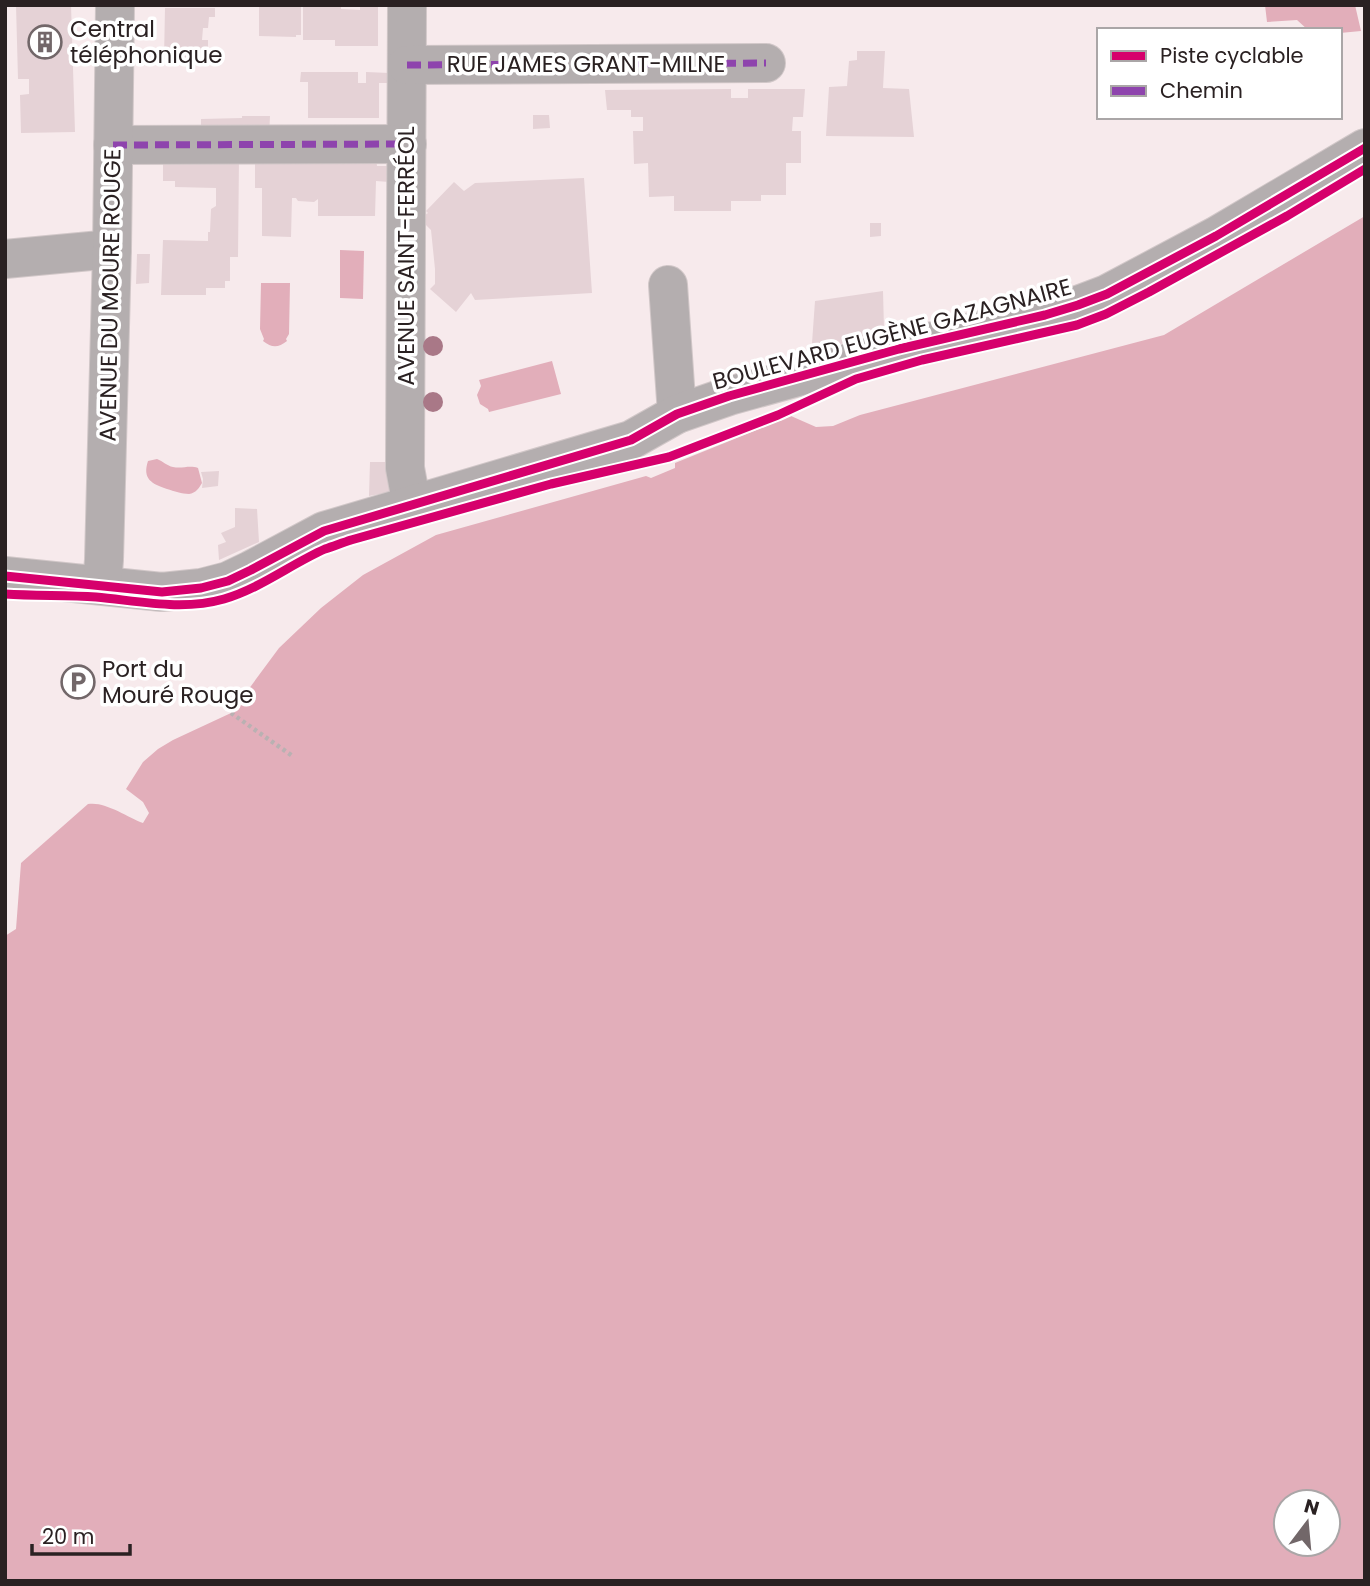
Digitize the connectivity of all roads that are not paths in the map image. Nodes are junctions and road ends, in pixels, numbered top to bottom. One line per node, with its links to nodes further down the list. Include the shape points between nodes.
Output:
1 (115, 5): 6 (street, AVENUE DU MOURE ROUGE)
2 (407, 5): 4 (street, AVENUE SAINT-FERRÉOL)
3 (766, 63): 4 (street, RUE JAMES GRANT-MILNE)
4 (407, 65): 5 (street, AVENUE SAINT-FERRÉOL)
5 (407, 144): 6 (street); 12 (street, AVENUE SAINT-FERRÉOL, via 405,468)
6 (113, 145): 8 (street, AVENUE DU MOURE ROUGE)
7 (1365, 148): 11 (street, BOULEVARD EUGÈNE GAZAGNAIRE, via 1107,294 1033,318 775,383)
8 (112, 249): 9 (street); 14 (street, AVENUE DU MOURE ROUGE)
9 (5, 259)
10 (668, 285): 11 (street)
11 (677, 414): 12 (street, BOULEVARD EUGÈNE GAZAGNAIRE, via 631,440)
12 (412, 506): 14 (street, BOULEVARD EUGÈNE GAZAGNAIRE, via 324,531 228,581 201,588 162,592)
13 (5, 576): 14 (street, BOULEVARD EUGÈNE GAZAGNAIRE)
14 (102, 584)

